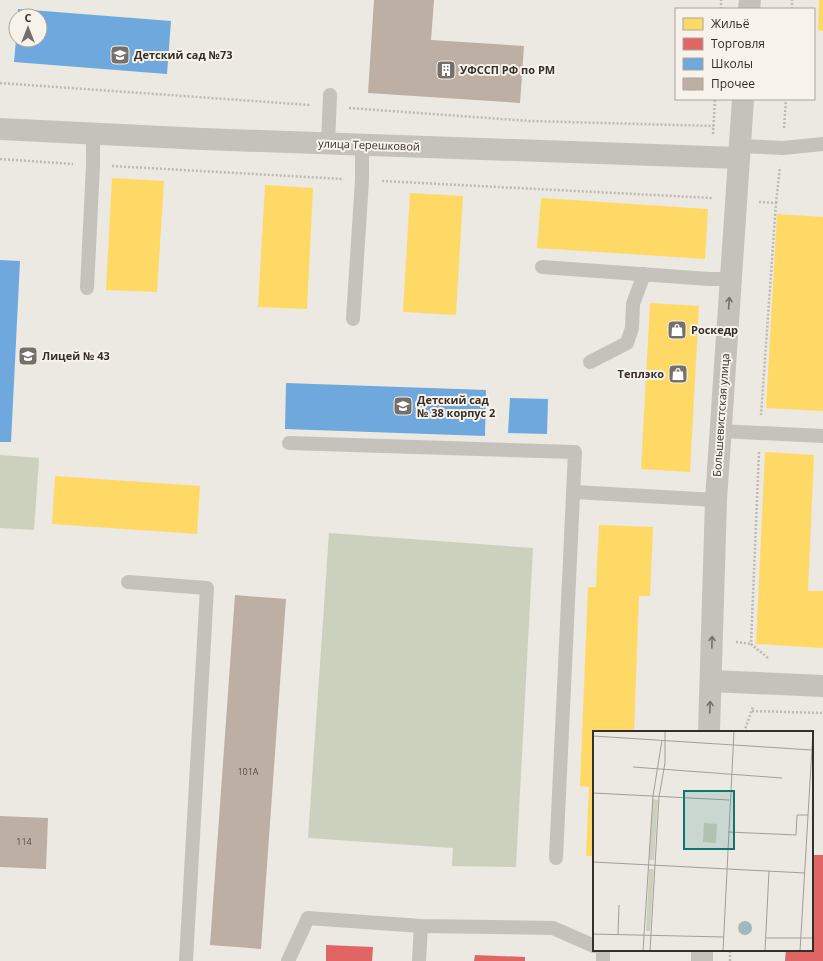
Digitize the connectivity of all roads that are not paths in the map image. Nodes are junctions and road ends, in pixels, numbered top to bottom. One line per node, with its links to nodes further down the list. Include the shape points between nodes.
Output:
1 (743, 100): 8 (street, Большевистская улица)
2 (330, 101): 5 (lane)
3 (0, 129): 4 (street, улица Терешковой)
4 (93, 134): 5 (street, улица Терешковой); 12 (lane)
5 (328, 144): 7 (street, улица Терешковой)
6 (823, 144): 8 (lane)
7 (362, 145): 8 (street, улица Терешковой, via 712,158); 13 (lane)
8 (739, 152): 11 (street, Большевистская улица)
9 (542, 267): 10 (lane)
10 (644, 274): 11 (lane); 14 (lane, via 633,304 632,328 627,343)
11 (730, 279): 15 (street, Большевистская улица, one-way to 11)
12 (87, 288)
13 (353, 319)
14 (590, 362)
15 (720, 431): 16 (lane); 19 (street, Большевистская улица)
16 (823, 436)
17 (289, 443): 18 (lane, via 575,452)
18 (574, 492): 19 (lane); 24 (lane)
19 (716, 500): 21 (street, Большевистская улица, one-way to 19)
20 (128, 582): 27 (lane, via 207,588)
21 (711, 682): 22 (street); 23 (street, Большевистская улица, one-way to 21)
22 (823, 686)
23 (710, 731)
24 (556, 858)
25 (421, 926): 26 (lane, via 552,928); 28 (lane, via 308,918); 29 (lane)
26 (593, 946)
27 (186, 961)
28 (288, 961)
29 (419, 961)

